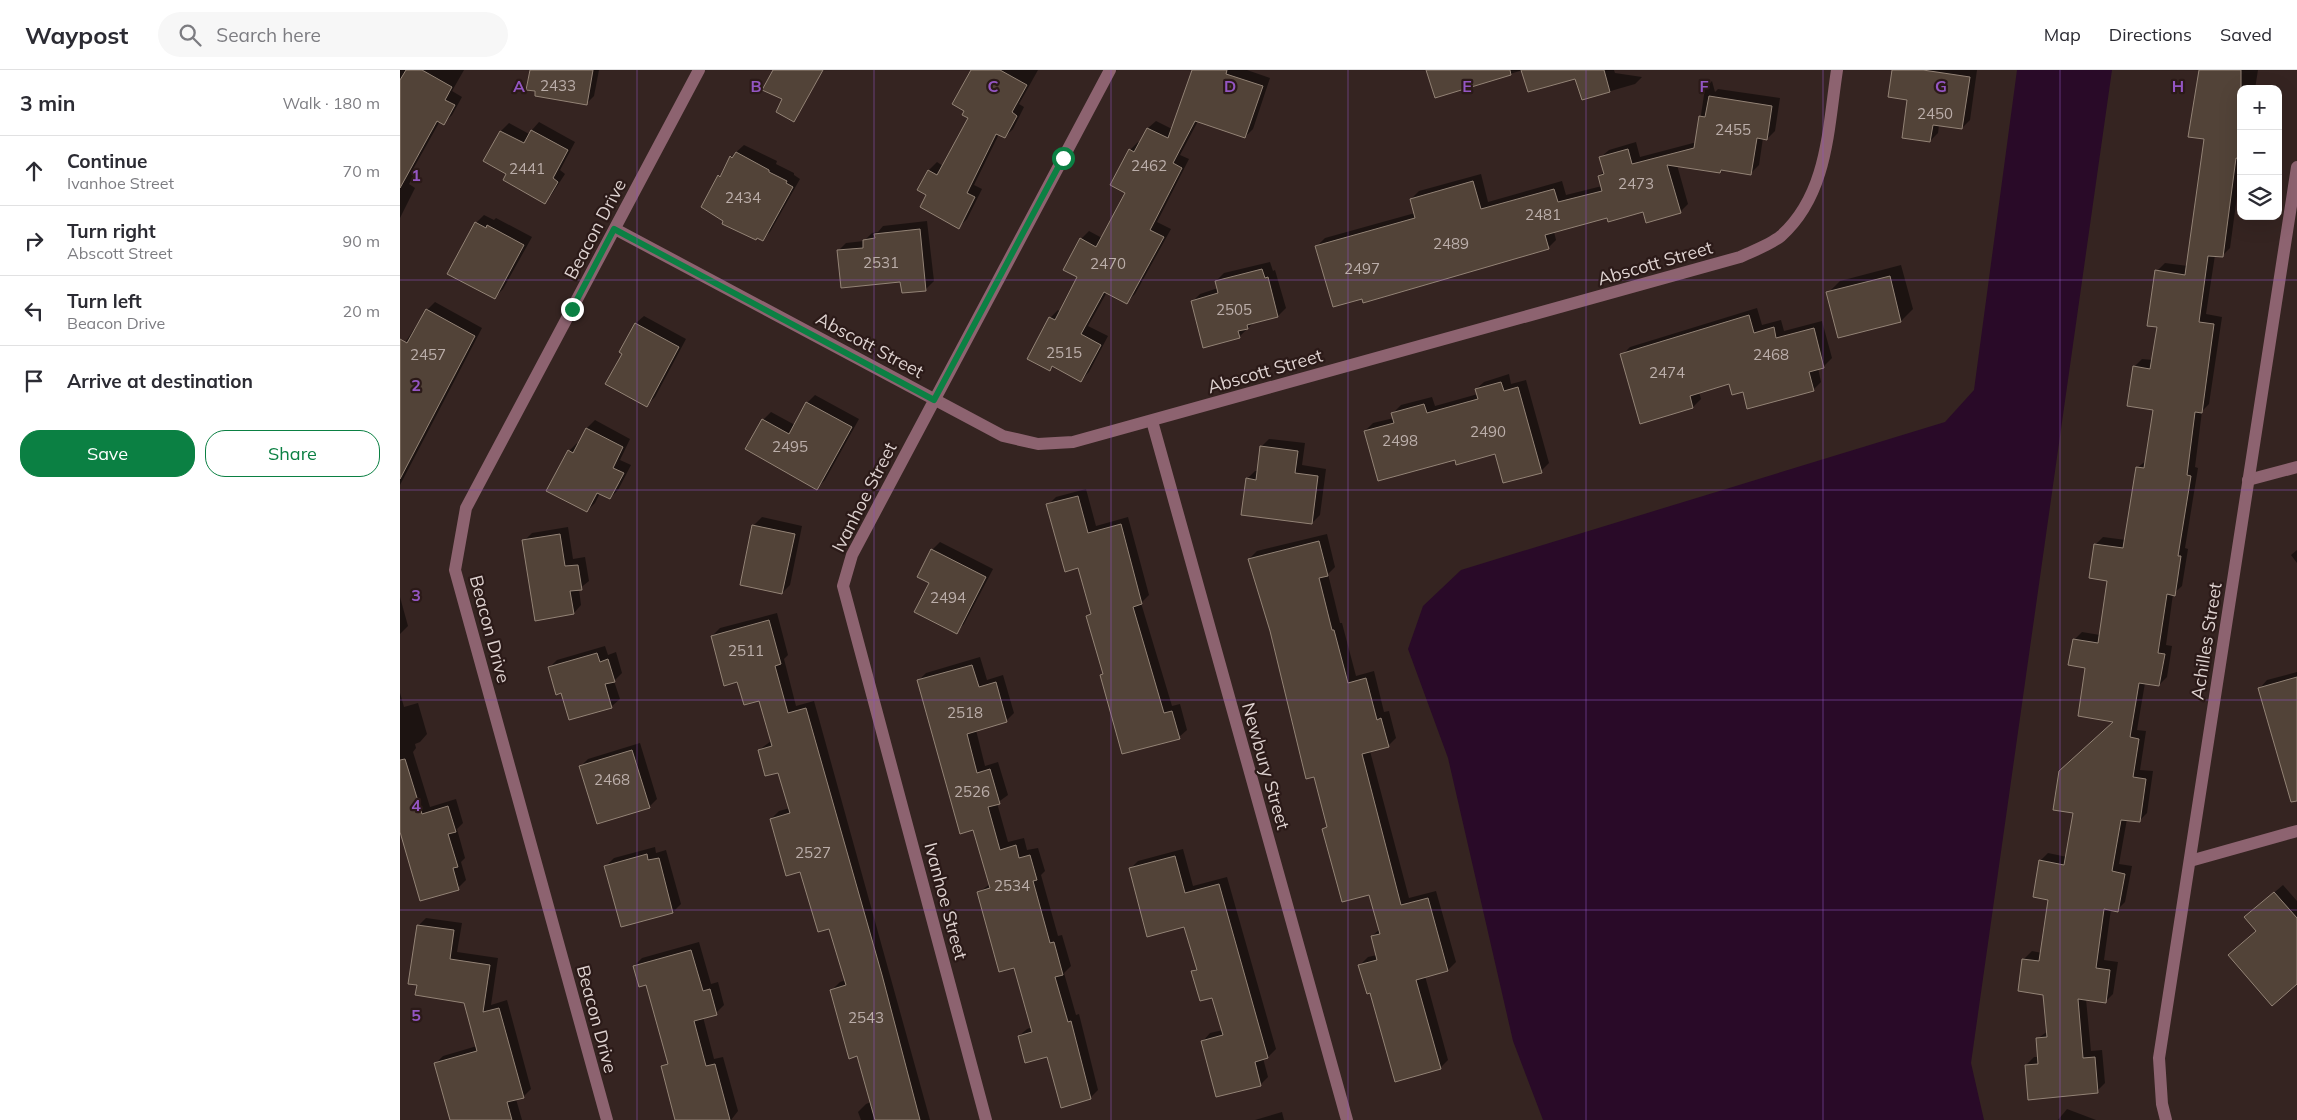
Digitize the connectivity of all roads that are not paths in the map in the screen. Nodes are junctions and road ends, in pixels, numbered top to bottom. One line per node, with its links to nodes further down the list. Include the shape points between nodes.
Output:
1 (699, 70): 5 (street, Beacon Drive)
2 (1110, 70): 6 (street, Ivanhoe Street)
3 (1837, 70): 7 (street, Abscott Street, via 1822,171 1807,207 1780,237 1740,257)
4 (2297, 167): 9 (street, Achilles Street)
5 (614, 229): 6 (street, Abscott Street); 12 (street, Beacon Drive, via 466,508 455,570)
6 (934, 400): 7 (street, Abscott Street, via 1003,436 1038,444 1073,442); 13 (street, Ivanhoe Street, via 852,555 843,586)
7 (1152, 421): 14 (street, Newbury Street)
8 (2297, 467): 9 (street)
9 (2248, 480): 11 (street, Achilles Street)
10 (2297, 831): 11 (street)
11 (2190, 861): 15 (street, Achilles Street, via 2159,1058)
12 (607, 1120)
13 (986, 1120)
14 (1347, 1120)
15 (2166, 1120)

